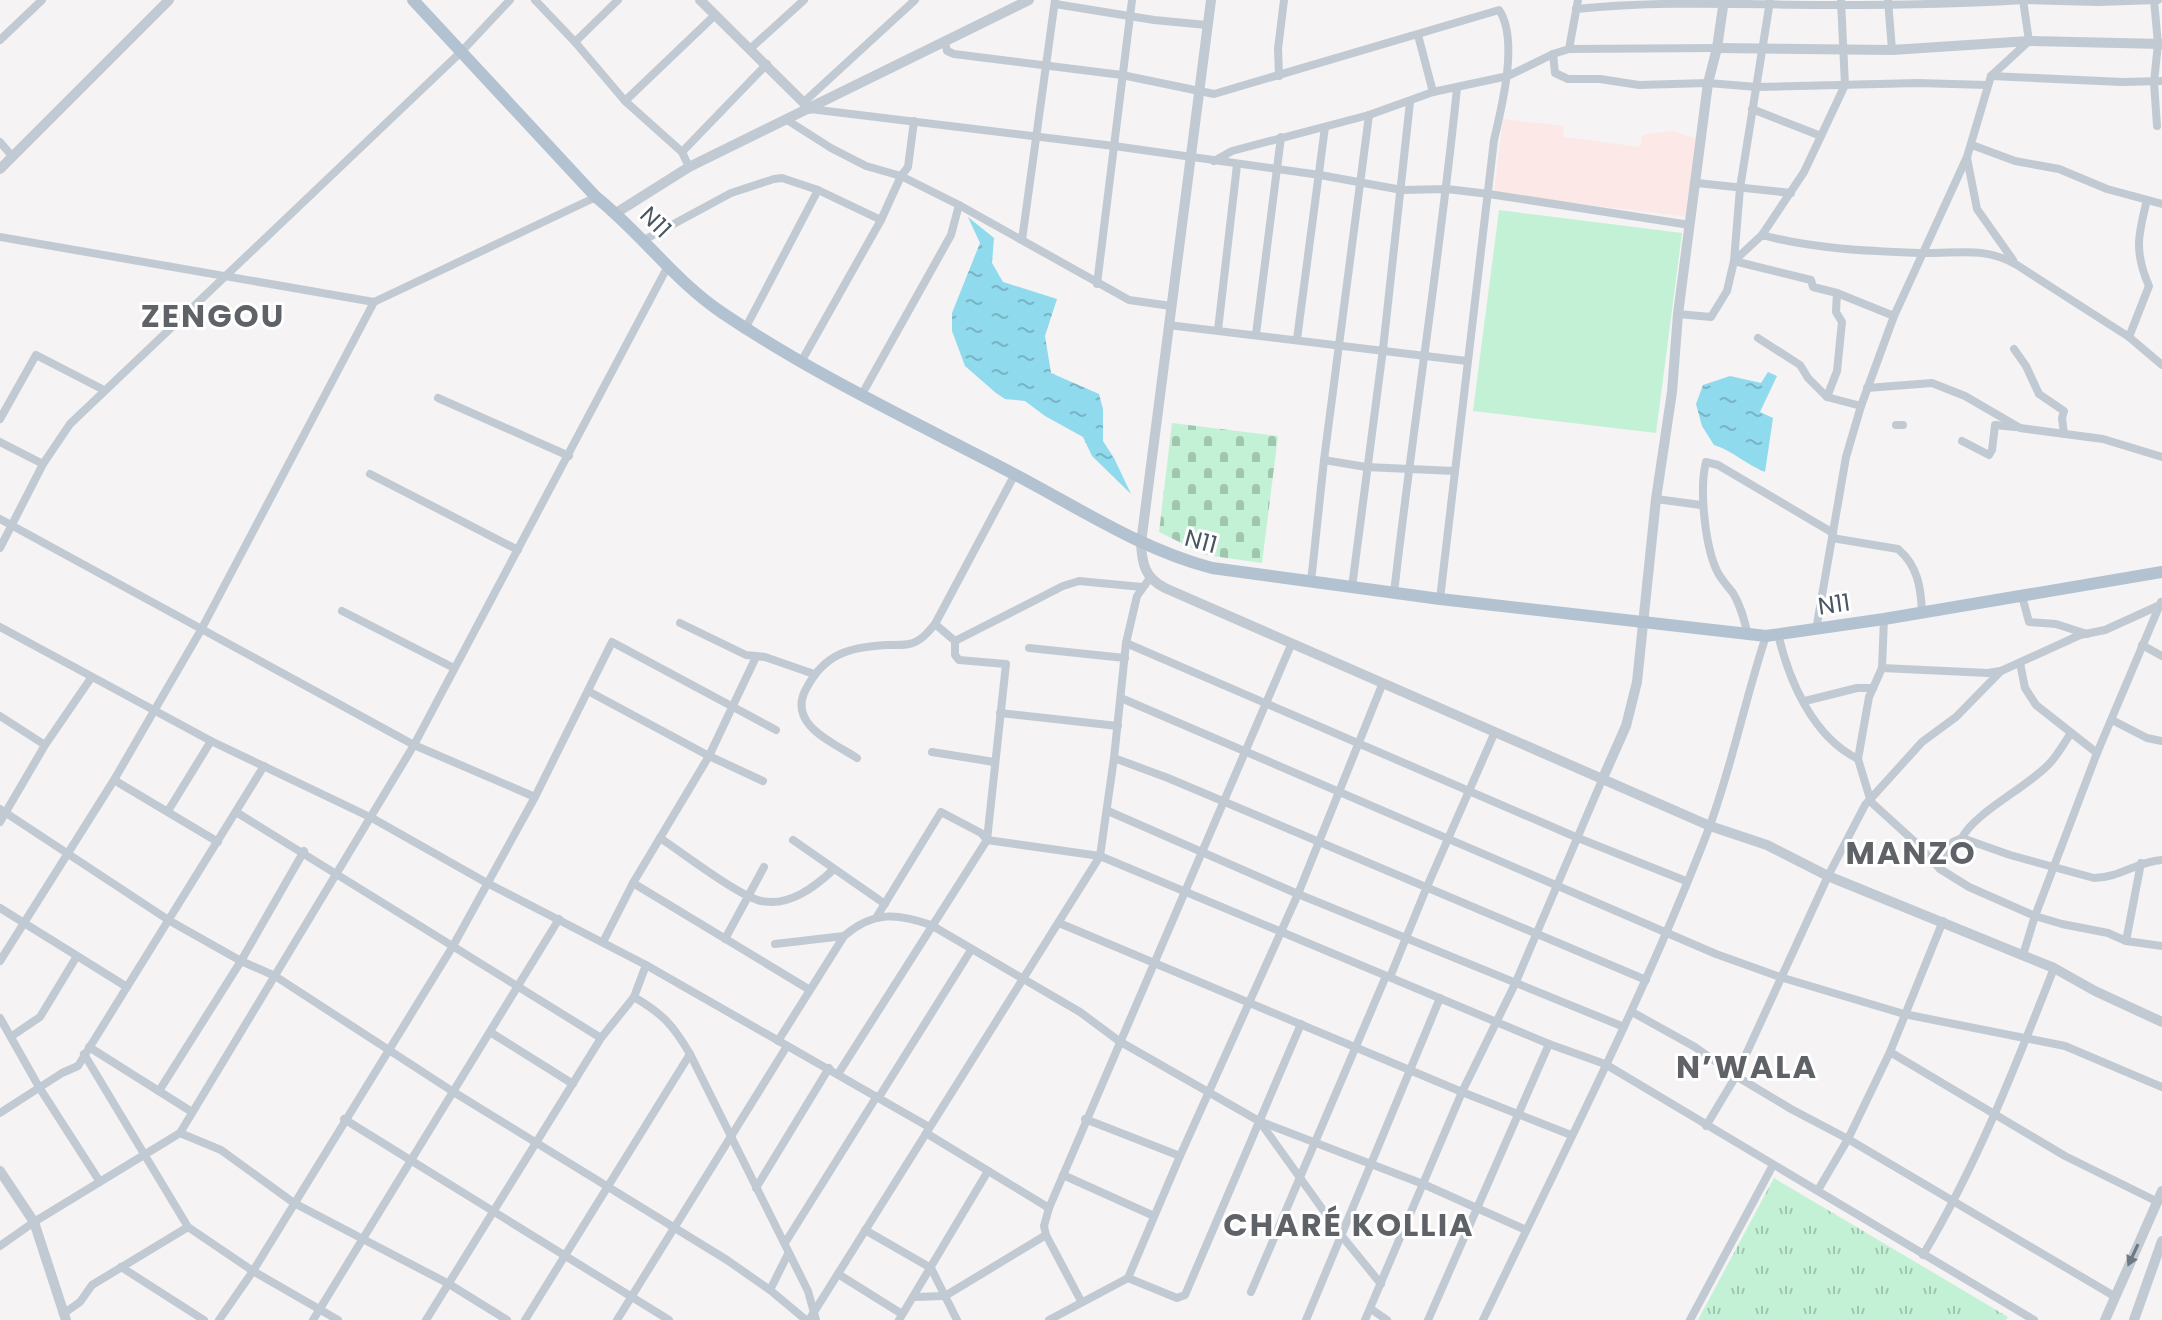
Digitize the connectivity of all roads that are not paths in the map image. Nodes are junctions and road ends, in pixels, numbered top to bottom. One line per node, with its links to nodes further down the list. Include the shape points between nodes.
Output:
1 (42, 0): 28 (street)
2 (169, 0): 70 (street)
3 (413, 0): 39 (main road, N11)
4 (510, 0): 39 (street)
5 (535, 0): 30 (street)
6 (618, 0): 30 (street)
7 (700, 0): 24 (street)
8 (804, 0): 34 (street)
9 (915, 0): 56 (street)
10 (1029, 0): 31 (street)
11 (1132, 0): 25 (street)
12 (1211, 0): 26 (street)
13 (1284, 0): 44 (street)
14 (1495, 0): 23 (street)
15 (2023, 0): 16 (street); 21 (street); 29 (street)
16 (2156, 0): 32 (street)
17 (1724, 1): 19 (street); 22 (street); 35 (street)
18 (1055, 2): 25 (street); 42 (street)
19 (1770, 2): 20 (street); 33 (street)
20 (1841, 2): 21 (street); 37 (street)
21 (1888, 2): 38 (street)
22 (1577, 5): 36 (street)
23 (1499, 10): 27 (street); 45 (street, via 1507,22)
24 (714, 16): 34 (street); 54 (street)
25 (1131, 16): 26 (street); 43 (street)
26 (1207, 25): 52 (street)
27 (1418, 35): 44 (street); 53 (street)
28 (0, 40)
29 (2029, 41): 32 (street); 38 (street); 46 (street)
30 (575, 42): 54 (street)
31 (945, 42): 42 (street, via 954,54); 56 (street)
32 (2160, 44): 47 (street)
33 (1763, 47): 35 (street); 37 (street); 50 (street)
34 (751, 48): 41 (street)
35 (1717, 48): 36 (street); 48 (street)
36 (1569, 49): 40 (street)
37 (1845, 49): 38 (street); 49 (street)
38 (1892, 50)
39 (462, 51): 88 (main road, N11); 103 (street)
40 (1553, 54): 45 (street); 48 (street, via 1555,73 1568,79)
41 (767, 64): 56 (street); 69 (street)
42 (1046, 64): 43 (street); 65 (street)
43 (1122, 75): 52 (street); 68 (street)
44 (1279, 76): 52 (street, via 1214,94)
45 (1508, 76): 51 (street); 87 (street)
46 (1989, 81): 47 (street); 49 (street); 67 (street)
47 (2158, 81): 61 (street)
48 (1708, 83): 50 (street); 80 (street)
49 (1845, 85): 50 (street); 63 (street)
50 (1757, 87): 57 (street)
51 (1457, 88): 53 (street); 83 (street)
52 (1198, 92): 72 (street)
53 (1433, 92): 55 (street)
54 (625, 101): 69 (street)
55 (1410, 102): 58 (street); 85 (street)
56 (807, 106): 59 (street); 60 (street)
57 (1752, 109): 63 (street); 82 (street)
58 (1369, 115): 62 (street); 81 (street)
59 (787, 120): 75 (street); 79 (street, via 866,166)
60 (914, 121): 65 (street); 79 (street, via 908,167)
61 (2157, 126)
62 (1325, 127): 64 (street); 78 (street)
63 (1821, 136): 86 (street)
64 (1281, 137): 73 (street); 77 (street)
65 (1036, 139): 68 (street); 98 (street)
66 (0, 142): 70 (street)
67 (1972, 145): 71 (street); 89 (street)
68 (1114, 146): 72 (street); 104 (street)
69 (682, 152): 75 (street)
70 (12, 156): 76 (street)
71 (1967, 157): 99 (street); 101 (street, via 1977,209)
72 (1189, 159): 73 (street); 107 (street)
73 (1214, 161): 74 (street)
74 (1237, 165): 77 (street); 112 (street)
75 (689, 167): 92 (street)
76 (0, 169)
77 (1278, 169): 78 (street); 113 (street)
78 (1320, 175): 81 (street); 116 (street)
79 (901, 176): 91 (street); 93 (street)
80 (1697, 183): 82 (street); 94 (street)
81 (1359, 184): 85 (street); 117 (street)
82 (1740, 188): 86 (street); 100 (street)
83 (1447, 189): 85 (street); 87 (street); 120 (street)
84 (818, 190): 93 (street); 97 (street, via 774,179 731,193); 111 (street)
85 (1402, 190): 118 (street)
86 (1791, 193): 95 (street)
87 (1489, 194): 94 (street); 121 (street)
88 (596, 197): 92 (main road, N11); 106 (street)
89 (2147, 200): 90 (street); 114 (street, via 2137,246 2149,286)
90 (2162, 204)
91 (959, 205): 98 (street); 126 (street, via 951,235)
92 (616, 213): 97 (main road, N11)
93 (881, 220): 122 (street)
94 (1690, 225): 108 (street)
95 (1762, 235): 99 (street, via 1789,243); 100 (street)
96 (0, 237): 103 (street)
97 (644, 240): 102 (main road, N11)
98 (1022, 240): 104 (street)
99 (1921, 253): 101 (street, via 1981,251); 109 (street)
100 (1734, 261): 105 (street, via 1792,273 1811,280 1813,287); 108 (street, via 1727,291 1711,317)
101 (2017, 265): 114 (street)
102 (668, 266): 111 (main road, N11); 135 (street)
103 (223, 277): 106 (street); 125 (street)
104 (1097, 284): 107 (street, via 1133,301)
105 (1837, 293): 109 (street); 127 (street, via 1836,312 1842,322 1837,371)
106 (374, 302): 167 (street)
107 (1171, 306): 110 (street)
108 (1678, 314): 144 (street)
109 (1894, 316): 124 (street)
110 (1168, 325): 112 (street); 149 (street)
111 (746, 327): 122 (main road, N11)
112 (1218, 330): 113 (street)
113 (1256, 334): 116 (street)
114 (2129, 337): 123 (street)
115 (1758, 338): 127 (street, via 1800,365)
116 (1297, 339): 117 (street)
117 (1339, 344): 118 (street); 137 (street)
118 (1383, 349): 120 (street); 139 (street)
119 (2014, 349): 132 (street, via 2039,394 2064,411)
120 (1425, 355): 121 (street); 140 (street)
121 (1467, 361): 141 (street)
122 (801, 362): 126 (main road, N11)
123 (2162, 365)
124 (1867, 388): 129 (street); 131 (street, via 1932,383)
125 (104, 390): 130 (street, via 36,355); 138 (street, via 64,430)
126 (861, 396): 143 (main road, N11)
127 (1827, 397): 129 (street)
128 (438, 398): 135 (street)
129 (1861, 406): 148 (street)
130 (0, 419)
131 (2020, 428): 132 (street); 133 (street, via 1995,425 1989,455)
132 (2064, 434): 136 (street, via 2103,439)
133 (1962, 441)
134 (0, 442): 138 (street)
135 (569, 456): 151 (street)
136 (2162, 457)
137 (1324, 460): 139 (street); 153 (street)
138 (43, 464): 147 (street)
139 (1366, 467): 140 (street); 155 (street)
140 (1408, 471): 141 (street); 156 (street)
141 (1454, 471): 158 (street)
142 (370, 474): 151 (street)
143 (1015, 474): 149 (main road, N11); 165 (street)
144 (1656, 499): 145 (street); 164 (street)
145 (1701, 505): 148 (street, via 1708,461); 170 (street, via 1718,574 1740,608)
146 (0, 519): 147 (street)
147 (12, 525): 150 (street); 167 (street)
148 (1832, 535): 161 (street, via 1898,549 1921,585); 168 (street)
149 (1141, 543): 153 (main road, N11, via 1212,568); 154 (street)
150 (0, 548)
151 (518, 550): 181 (street)
152 (2162, 572): 157 (main road, N11)
153 (1311, 582): 155 (main road, N11)
154 (1146, 583): 172 (street, via 1079,581); 173 (street, via 1137,596); 174 (street)
155 (1352, 587): 156 (main road, N11)
156 (1394, 593): 158 (main road, N11)
157 (2022, 596): 161 (main road, N11); 169 (street, via 2029,622)
158 (1440, 599): 164 (main road, N11)
159 (2161, 603): 169 (street); 175 (street)
160 (342, 611): 181 (street)
161 (1922, 613): 162 (main road, N11)
162 (1884, 619): 168 (main road, N11); 182 (street)
163 (680, 623): 178 (street)
164 (1642, 623): 170 (main road, N11); 216 (street, via 1634,697)
165 (935, 624): 172 (street); 184 (street, via 916,643 857,649 826,660)
166 (0, 627): 185 (street)
167 (201, 630): 193 (street); 205 (street)
168 (1816, 630): 171 (main road, N11)
169 (2087, 634): 180 (street)
170 (1748, 635): 171 (main road, N11)
171 (1772, 635): 190 (street); 229 (street)
172 (955, 641): 194 (street, via 959,660 1006,664)
173 (1126, 643): 179 (street); 191 (street)
174 (1291, 645): 186 (street); 191 (street)
175 (2142, 645): 177 (street); 196 (street)
176 (1029, 648): 179 (street)
177 (2162, 656)
178 (756, 657): 184 (street); 192 (street)
179 (1125, 658): 189 (street)
180 (2020, 663): 183 (street); 199 (street, via 2025,688 2036,705)
181 (454, 668): 205 (street)
182 (1882, 668): 183 (street); 187 (street)
183 (2001, 671): 222 (street, via 1956,717 1922,742)
184 (814, 674): 210 (street, via 800,700 802,714 816,731)
185 (91, 678): 193 (street); 204 (street)
186 (1382, 685): 200 (street); 203 (street)
187 (1873, 688): 190 (street); 212 (street)
188 (588, 691): 192 (street, via 612,642); 209 (street); 220 (street)
189 (1121, 698): 197 (street); 207 (street)
190 (1805, 701): 212 (street, via 1812,719 1838,750)
191 (1266, 704): 203 (street); 207 (street)
192 (733, 706): 198 (street); 209 (street)
193 (154, 711): 201 (street); 215 (street)
194 (1000, 713): 197 (street); 213 (street)
195 (0, 716): 204 (street)
196 (2112, 720): 202 (street); 208 (street)
197 (1118, 726): 211 (street)
198 (776, 730)
199 (2071, 733): 208 (street); 233 (street, via 2047,766)
200 (1494, 734): 216 (street); 218 (street)
201 (211, 741): 214 (street); 224 (street)
202 (2162, 741)
203 (1358, 744): 218 (street); 219 (street)
204 (45, 745): 223 (street)
205 (414, 745): 220 (street); 227 (street)
206 (932, 752): 213 (street)
207 (1244, 753): 219 (street); 221 (street)
208 (2097, 753): 244 (street)
209 (709, 756): 217 (street); 230 (street)
210 (857, 758)
211 (1114, 758): 221 (street); 225 (street)
212 (1858, 759): 222 (street)
213 (994, 762): 235 (street)
214 (264, 766): 226 (street); 227 (street)
215 (114, 780): 224 (street); 240 (street)
216 (1602, 780): 229 (street); 232 (street)
217 (763, 781)
218 (1470, 790): 231 (street); 232 (street)
219 (1338, 791): 231 (street); 237 (street)
220 (535, 797): 251 (street)
221 (1222, 802): 237 (street); 239 (street)
222 (1871, 802): 247 (street); 249 (street, via 1858,814)
223 (3, 811): 228 (street); 240 (street)
224 (168, 811): 236 (street)
225 (1108, 811): 239 (street); 241 (street)
226 (236, 812): 236 (street); 238 (street)
227 (372, 818): 248 (street); 251 (street)
228 (0, 822)
229 (1710, 826): 249 (street, via 1767,845); 250 (street)
230 (660, 838): 252 (street); 257 (street)
231 (1448, 838): 253 (street); 254 (street)
232 (1578, 838): 250 (street); 253 (street)
233 (1962, 838): 244 (street); 247 (street, via 1953,842)
234 (793, 840): 246 (street)
235 (987, 840): 241 (street); 258 (street, via 941,812); 267 (street)
236 (218, 842): 263 (street)
237 (1319, 844): 254 (street); 256 (street)
238 (304, 851): 248 (street); 283 (street)
239 (1202, 852): 255 (street); 256 (street)
240 (69, 853): 263 (street); 266 (street)
241 (1100, 856): 255 (street); 265 (street)
242 (2162, 860): 243 (street)
243 (2141, 863): 244 (street, via 2101,878); 274 (street)
244 (2053, 866): 260 (street)
245 (764, 867): 257 (street)
246 (834, 869): 257 (street, via 796,897 763,901); 258 (street)
247 (1940, 869): 260 (street)
248 (338, 873): 277 (street); 287 (street)
249 (1828, 876): 264 (street); 289 (street)
250 (1686, 881): 269 (street)
251 (487, 883): 262 (street); 277 (street)
252 (633, 883): 273 (street); 275 (street)
253 (1557, 887): 269 (street); 270 (street)
254 (1426, 889): 270 (street); 272 (street)
255 (1185, 891): 268 (street); 284 (street)
256 (1298, 894): 268 (street); 272 (street)
257 (748, 895): 273 (street)
258 (885, 904): 261 (street)
259 (0, 908): 266 (street)
260 (2035, 916): 274 (street); 280 (street)
261 (876, 918): 267 (street, via 905,916); 271 (street)
262 (559, 919): 275 (street); 293 (street)
263 (170, 921): 283 (street); 294 (street)
264 (1943, 921): 280 (street); 300 (street)
265 (1059, 923): 284 (street); 291 (street)
266 (25, 924): 281 (street); 282 (street)
267 (931, 925): 279 (street); 321 (street)
268 (1280, 931): 288 (street); 298 (street)
269 (1665, 931): 289 (street); 290 (street)
270 (1536, 935): 290 (street); 292 (street)
271 (844, 936): 276 (street); 295 (street)
272 (1407, 937): 288 (street); 292 (street)
273 (725, 939): 295 (street)
274 (2126, 941): 278 (street)
275 (603, 942): 285 (street)
276 (775, 944)
277 (453, 946): 293 (street); 314 (street)
278 (2162, 946)
279 (971, 950): 291 (street); 330 (street)
280 (2023, 955): 286 (street)
281 (77, 956): 294 (street); 307 (street, via 40,1017)
282 (0, 961)
283 (241, 961): 287 (street); 326 (street)
284 (1153, 963): 298 (street); 310 (street)
285 (646, 965): 296 (street); 311 (street)
286 (2054, 968): 303 (street); 309 (street)
287 (275, 976): 314 (street); 331 (street)
288 (1388, 977): 297 (street); 313 (street)
289 (1780, 977): 300 (street); 322 (street)
290 (1646, 980): 299 (street)
291 (1024, 981): 310 (street); 339 (street)
292 (1515, 984): 302 (street); 305 (street)
293 (518, 986): 306 (street); 308 (street)
294 (127, 987): 315 (street)
295 (810, 990): 311 (street)
296 (634, 997): 308 (street); 317 (street, via 674,1026)
297 (1440, 998): 302 (street); 320 (street)
298 (1249, 1002): 304 (street); 329 (street)
299 (1632, 1012): 305 (street); 322 (street)
300 (1904, 1014): 309 (street); 316 (street)
301 (0, 1018): 307 (street)
302 (1497, 1021): 312 (street); 328 (street)
303 (2162, 1022)
304 (1301, 1024): 313 (street); 337 (street)
305 (1624, 1027): 318 (street)
306 (490, 1032): 323 (street); 327 (street)
307 (12, 1036): 324 (street)
308 (601, 1038): 323 (street)
309 (2026, 1039): 325 (street, via 2084,1053); 334 (street)
310 (1119, 1041): 329 (street); 336 (street)
311 (783, 1043): 319 (street); 342 (street)
312 (1549, 1044): 318 (street); 333 (street)
313 (1355, 1048): 320 (street); 345 (street)
314 (389, 1049): 327 (street); 335 (street)
315 (87, 1050): 324 (street, via 78,1066); 326 (street); 346 (street)
316 (1890, 1052): 334 (street); 343 (street)
317 (690, 1054): 342 (street); 357 (street)
318 (1605, 1064): 338 (street); 341 (street)
319 (829, 1068): 321 (street); 358 (street)
320 (1409, 1070): 328 (street); 349 (street)
321 (838, 1074): 330 (street)
322 (1736, 1076): 338 (street); 343 (street)
323 (573, 1084): 344 (street)
324 (39, 1087): 332 (street); 355 (street)
325 (2162, 1087)
326 (159, 1091): 331 (street)
327 (452, 1091): 344 (street); 348 (street)
328 (1462, 1092): 333 (street); 356 (street)
329 (1208, 1094): 337 (street); 347 (street)
330 (878, 1096): 339 (street); 377 (street)
331 (192, 1112): 340 (street)
332 (0, 1113)
333 (1518, 1113): 341 (street); 365 (street)
334 (1992, 1115): 361 (street); 362 (street)
335 (344, 1119): 348 (street); 363 (street)
336 (1085, 1119): 347 (street); 353 (street)
337 (1259, 1121): 345 (street); 354 (street); 386 (street, via 1185,1295 1177,1298)
338 (1706, 1126): 350 (street)
339 (928, 1130): 352 (street); 371 (street)
340 (180, 1133): 346 (street); 363 (street, via 221,1150)
341 (1571, 1135): 372 (street)
342 (733, 1137): 358 (street); 370 (street)
343 (1848, 1139): 359 (street); 361 (street)
344 (537, 1142): 357 (street); 366 (street)
345 (1316, 1142): 349 (street); 354 (street)
346 (143, 1155): 355 (street); 369 (street)
347 (1180, 1156): 367 (street)
348 (410, 1160): 366 (street); 375 (street)
349 (1369, 1165): 356 (street); 374 (street)
350 (1773, 1165): 359 (street); 418 (street)
351 (0, 1171): 368 (street)
352 (988, 1171): 364 (street); 383 (street)
353 (1063, 1175): 364 (street); 367 (street)
354 (1300, 1179): 374 (street); 390 (street)
355 (100, 1182): 368 (street)
356 (1423, 1184): 365 (street); 388 (street)
357 (608, 1187): 370 (street); 381 (street)
358 (756, 1188): 377 (street)
359 (1818, 1190): 380 (street)
360 (2162, 1191): 362 (street)
361 (1955, 1201): 380 (street); 392 (street)
362 (2158, 1202): 392 (street, one-way to 392)
363 (294, 1203): 375 (street); 384 (street)
364 (1049, 1208): 373 (street)
365 (1476, 1208): 372 (street); 416 (street)
366 (493, 1212): 381 (street); 387 (street)
367 (1154, 1216): 386 (street)
368 (34, 1222): 378 (street); 399 (street)
369 (188, 1227): 382 (street); 384 (street)
370 (675, 1228): 389 (street); 393 (street)
371 (865, 1230): 383 (street); 385 (street)
372 (1526, 1230): 417 (street)
373 (1046, 1235): 391 (street); 395 (street)
374 (1341, 1235): 388 (street); 413 (street)
375 (363, 1239): 387 (street); 397 (street)
376 (2162, 1241): 422 (street)
377 (785, 1243): 379 (street)
378 (0, 1246)
379 (788, 1254): 389 (street); 401 (street, via 808,1291)
380 (1923, 1255): 398 (street)
381 (565, 1256): 393 (street); 408 (street)
382 (121, 1267): 399 (street, via 92,1285); 402 (street)
383 (931, 1268): 391 (street); 394 (street)
384 (253, 1271): 397 (street); 403 (street)
385 (838, 1274): 400 (street); 401 (street)
386 (1128, 1278): 395 (street)
387 (449, 1284): 406 (street); 407 (street)
388 (1381, 1284): 396 (street)
389 (770, 1290): 401 (street)
390 (1251, 1292)
391 (945, 1296): 394 (street); 411 (street)
392 (2114, 1296): 421 (street)
393 (631, 1297): 409 (street); 410 (street)
394 (914, 1297): 400 (street)
395 (1081, 1301): 412 (street)
396 (1371, 1309): 414 (street); 415 (street)
397 (320, 1310): 404 (street); 405 (street)
398 (2018, 1310): 419 (street); 420 (street)
399 (65, 1317)
400 (901, 1317)
401 (811, 1318)
402 (204, 1320)
403 (219, 1320)
404 (313, 1320)
405 (338, 1320)
406 (426, 1320)
407 (507, 1320)
408 (525, 1320)
409 (617, 1320)
410 (669, 1320)
411 (957, 1320)
412 (1049, 1320)
413 (1306, 1320)
414 (1365, 1320)
415 (1387, 1320)
416 (1428, 1320)
417 (1483, 1320)
418 (1690, 1320)
419 (2012, 1320)
420 (2034, 1320)
421 (2105, 1320)
422 (2134, 1320)

